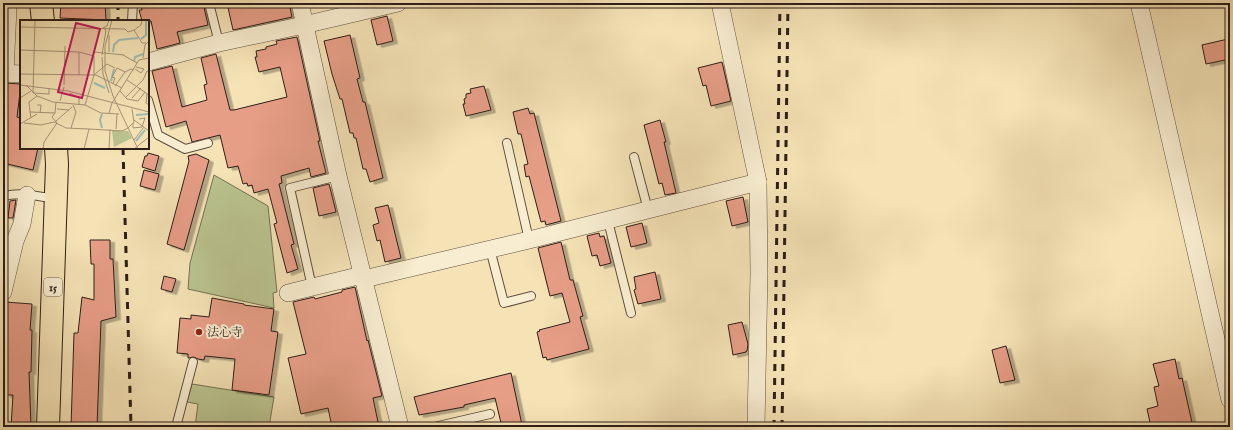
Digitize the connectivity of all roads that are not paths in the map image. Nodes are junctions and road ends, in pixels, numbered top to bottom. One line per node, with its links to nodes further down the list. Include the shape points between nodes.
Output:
1 (41, 3): 10 (main road)
2 (133, 3): 11 (lane)
3 (210, 3): 13 (lane)
4 (300, 3): 12 (street)
5 (398, 3): 8 (street)
6 (720, 3): 22 (street)
7 (1139, 3): 36 (street)
8 (367, 6): 12 (street)
9 (3, 8): 15 (street, via 8,8)
10 (43, 20)
11 (132, 20)
12 (304, 25): 13 (street); 21 (street)
13 (219, 43): 14 (street)
14 (149, 62)
15 (10, 74)
16 (149, 104): 17 (lane, via 158,135 185,149)
17 (208, 143)
18 (507, 143): 27 (lane)
19 (56, 149): 38 (main road, 15)
20 (634, 157): 25 (lane)
21 (338, 176): 29 (street); 30 (lane, via 290,188)
22 (758, 182): 25 (street); 42 (street)
23 (36, 196): 24 (lane); 31 (street, via 16,241)
24 (3, 197)
25 (648, 210): 26 (street)
26 (608, 221): 27 (street); 34 (lane)
27 (529, 240): 28 (street)
28 (490, 249): 29 (street); 33 (lane, via 504,304)
29 (363, 277): 30 (street); 40 (street)
30 (312, 287): 32 (street)
31 (3, 292)
32 (288, 293)
33 (531, 296)
34 (631, 313)
35 (193, 362): 39 (lane)
36 (1230, 400)
37 (490, 414): 41 (lane)
38 (48, 427)
39 (176, 427)
40 (400, 427)
41 (434, 427)
42 (756, 427)

